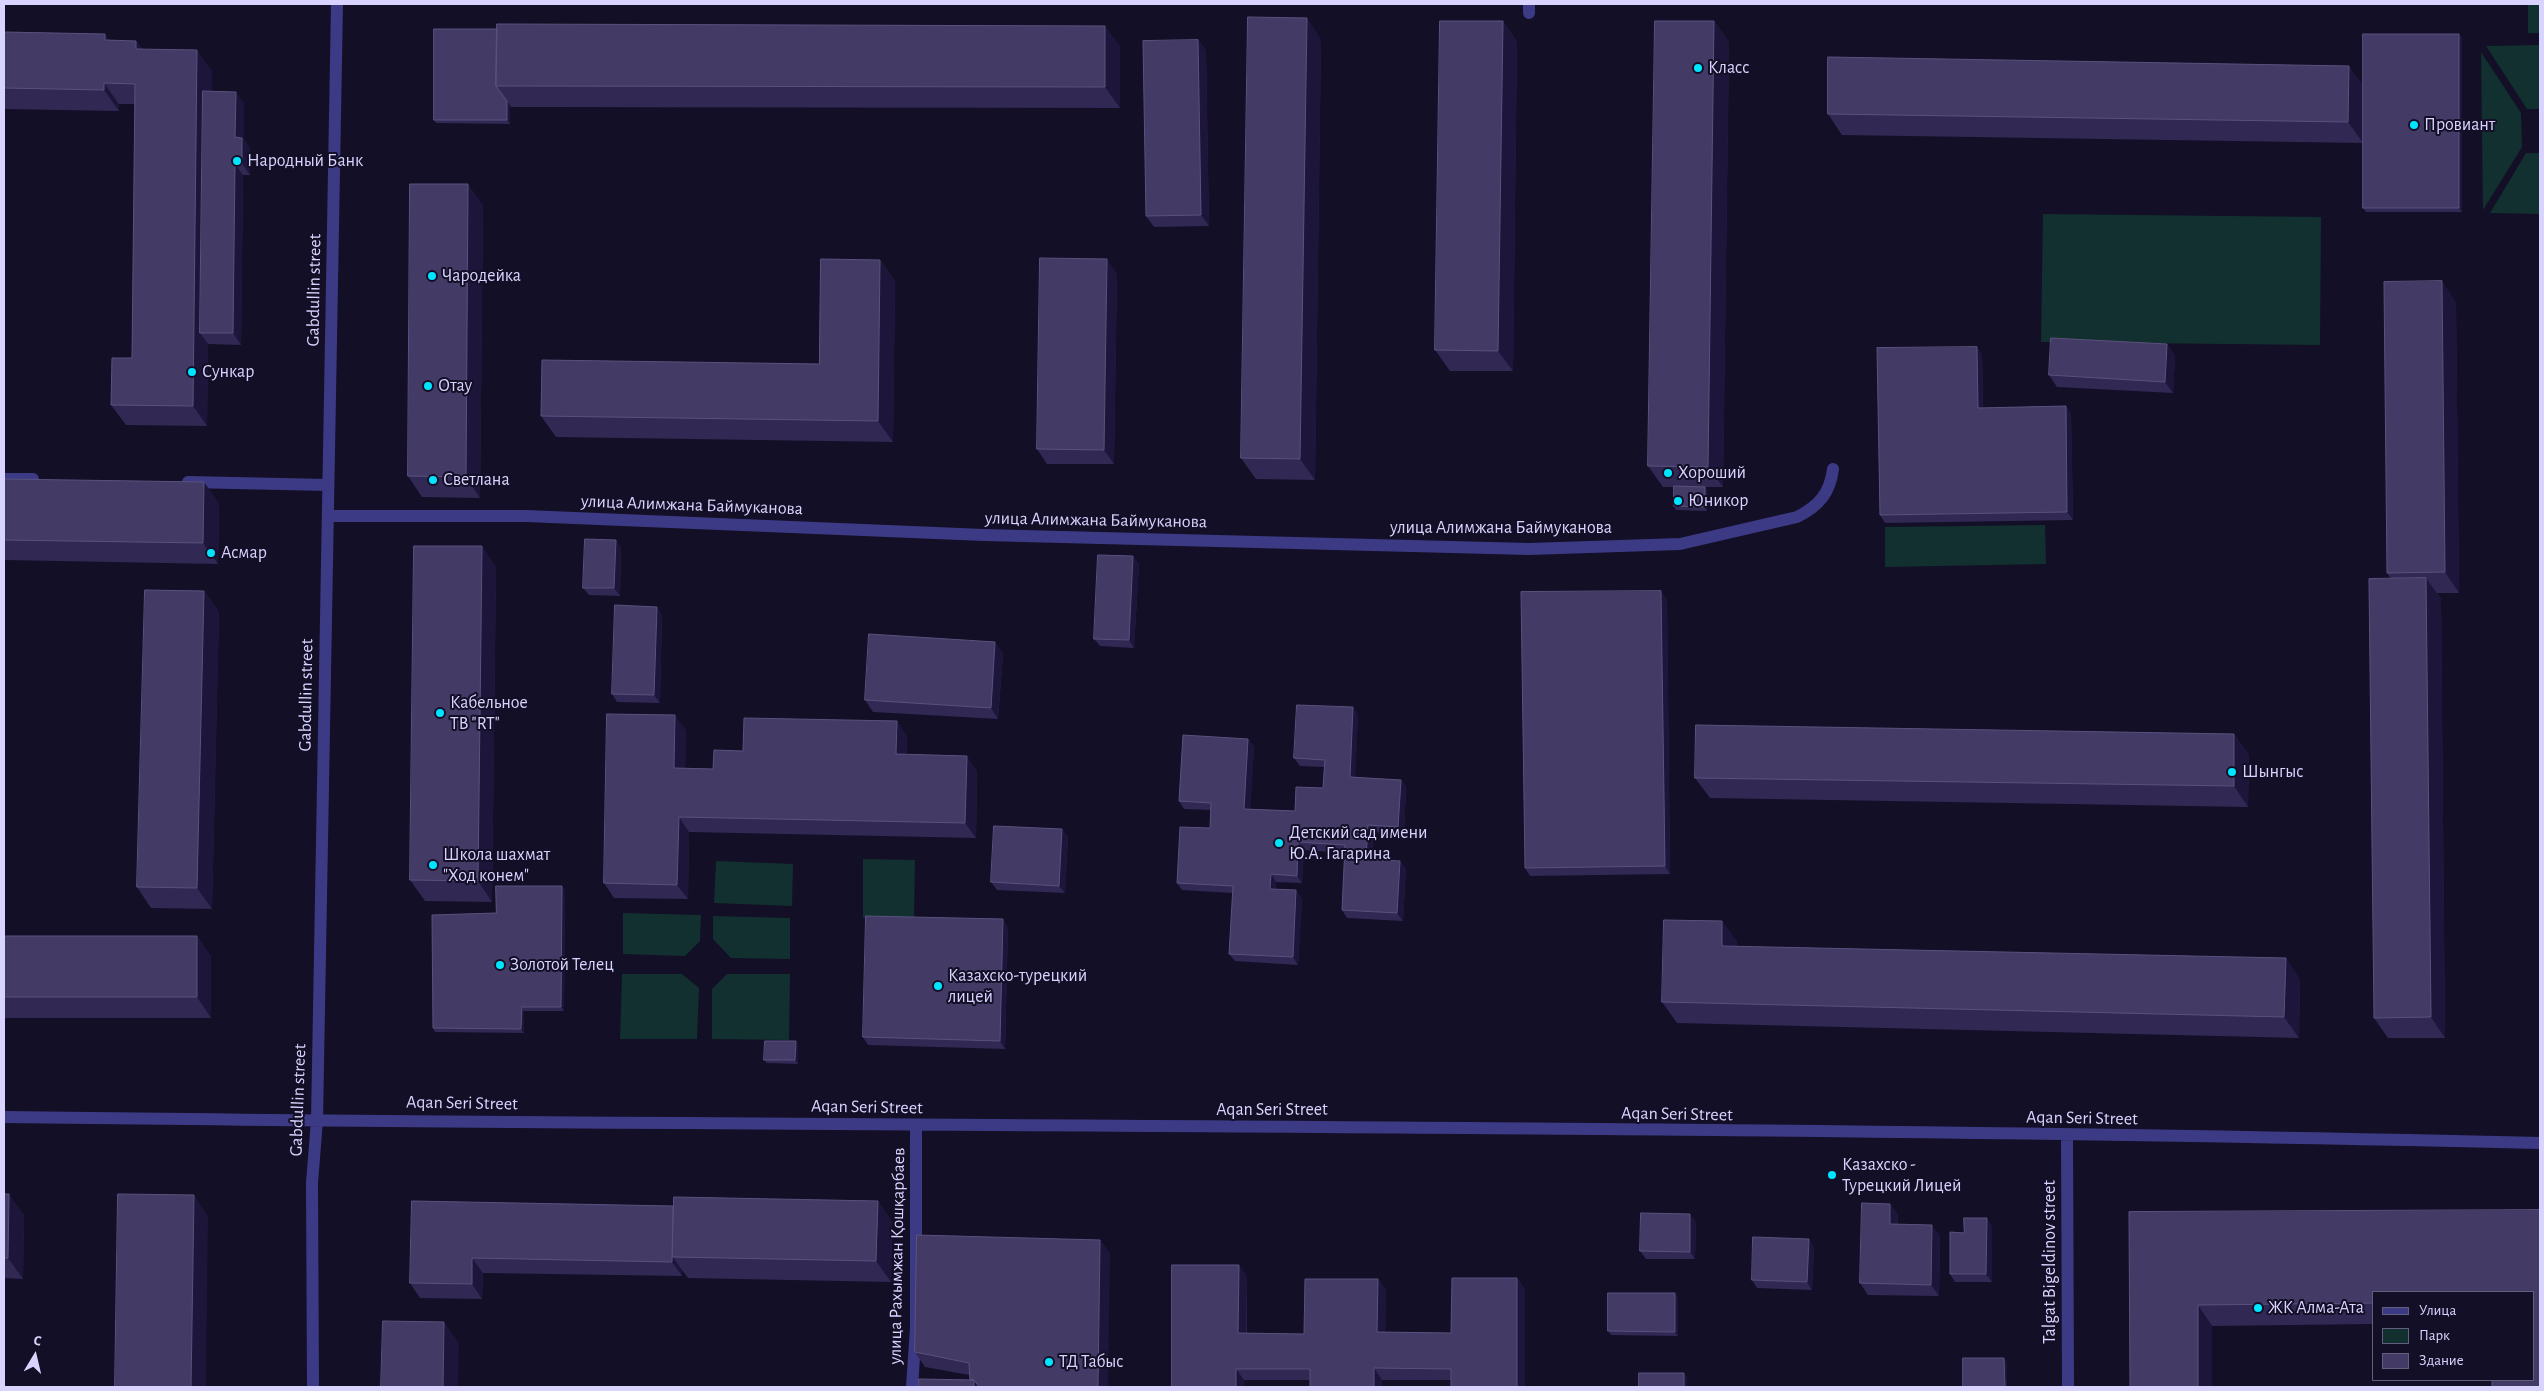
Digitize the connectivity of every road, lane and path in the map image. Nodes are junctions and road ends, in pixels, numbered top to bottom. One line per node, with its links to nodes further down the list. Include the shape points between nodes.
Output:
1 (337, 4): 6 (street, Gabdullin street)
2 (1833, 469): 7 (street, улица Алимжана Баймуканова, via 1831,484 1824,497 1813,509 1797,517 1680,544 1529,549 984,535 526,516)
3 (4, 479): 4 (street)
4 (42, 479)
5 (178, 482): 6 (street)
6 (328, 485): 7 (street, Gabdullin street)
7 (328, 516): 9 (street, Gabdullin street)
8 (4, 1117): 9 (street, Aqan Seri Street)
9 (317, 1120): 10 (street, Aqan Seri Street); 13 (street, Gabdullin street, via 312,1183)
10 (916, 1126): 11 (street, Aqan Seri Street); 14 (street, улица Рахымжан Қошқарбаев, via 916,1328)
11 (2066, 1136): 12 (street, Aqan Seri Street); 15 (street, Talgat Bigeldinov street)
12 (2540, 1143)
13 (313, 1387)
14 (912, 1387)
15 (2068, 1387)

